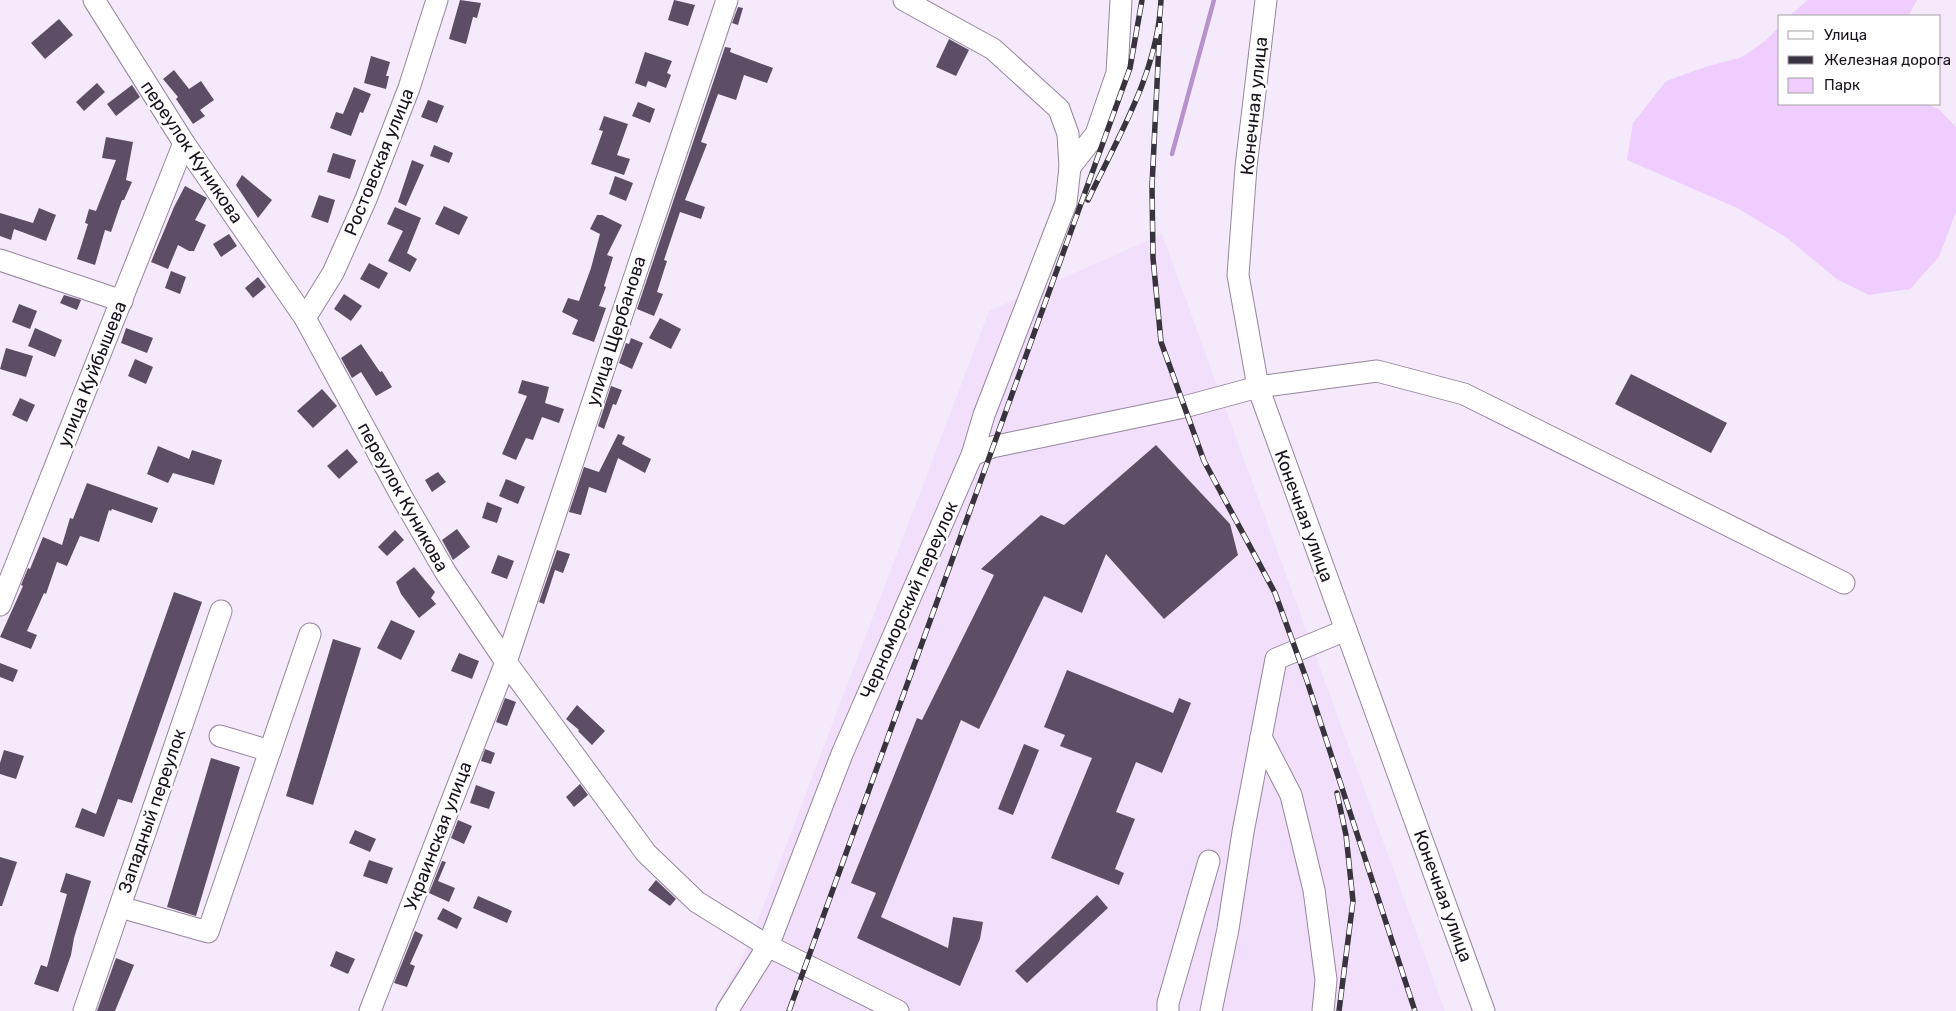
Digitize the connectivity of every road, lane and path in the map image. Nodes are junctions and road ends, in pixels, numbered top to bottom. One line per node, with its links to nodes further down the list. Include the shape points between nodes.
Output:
1 (94, 0): 7 (street, переулок Куникова)
2 (437, 0): 11 (street, Ростовская улица, via 409,88 366,199 333,272)
3 (727, 0): 19 (street, улица Щербанова)
4 (904, 0): 8 (street, Черноморский переулок, via 993,49 1059,109 1068,134)
5 (1121, 0): 8 (street, via 1117,74 1096,134)
6 (1266, 0): 12 (street, Конечная улица, via 1246,167 1238,275)
7 (184, 143): 10 (street, улица Куйбышева); 11 (street, переулок Куникова)
8 (1070, 167): 13 (street, Черноморский переулок, via 1066,203 984,415)
9 (0, 260): 10 (street)
10 (122, 300): 15 (street, улица Куйбышева)
11 (305, 318): 19 (street, переулок Куникова, via 446,573)
12 (1258, 387): 13 (street, via 1184,407 992,447); 14 (street, via 1377,372 1464,394); 17 (street, Конечная улица)
13 (972, 455): 25 (street, Черноморский переулок, via 842,754)
14 (1844, 583)
15 (0, 605)
16 (221, 610): 24 (street, Западный переулок)
17 (1346, 630): 21 (street, via 1276,659); 33 (street, Конечная улица)
18 (310, 634): 22 (street)
19 (506, 662): 25 (street, переулок Куникова, via 646,852 697,902); 27 (street, Украинская улица)
20 (220, 736): 22 (street)
21 (1261, 737): 31 (street); 32 (street, via 1291,795 1314,890 1326,980)
22 (270, 751): 24 (street, via 208,932)
23 (1209, 861): 30 (street)
24 (120, 907): 26 (street, Западный переулок)
25 (768, 946): 28 (street, Черноморский переулок); 29 (street, переулок Куникова)
26 (84, 1011)
27 (370, 1011)
28 (727, 1011)
29 (898, 1011)
30 (1168, 1011)
31 (1211, 1011)
32 (1323, 1011)
33 (1484, 1011)

